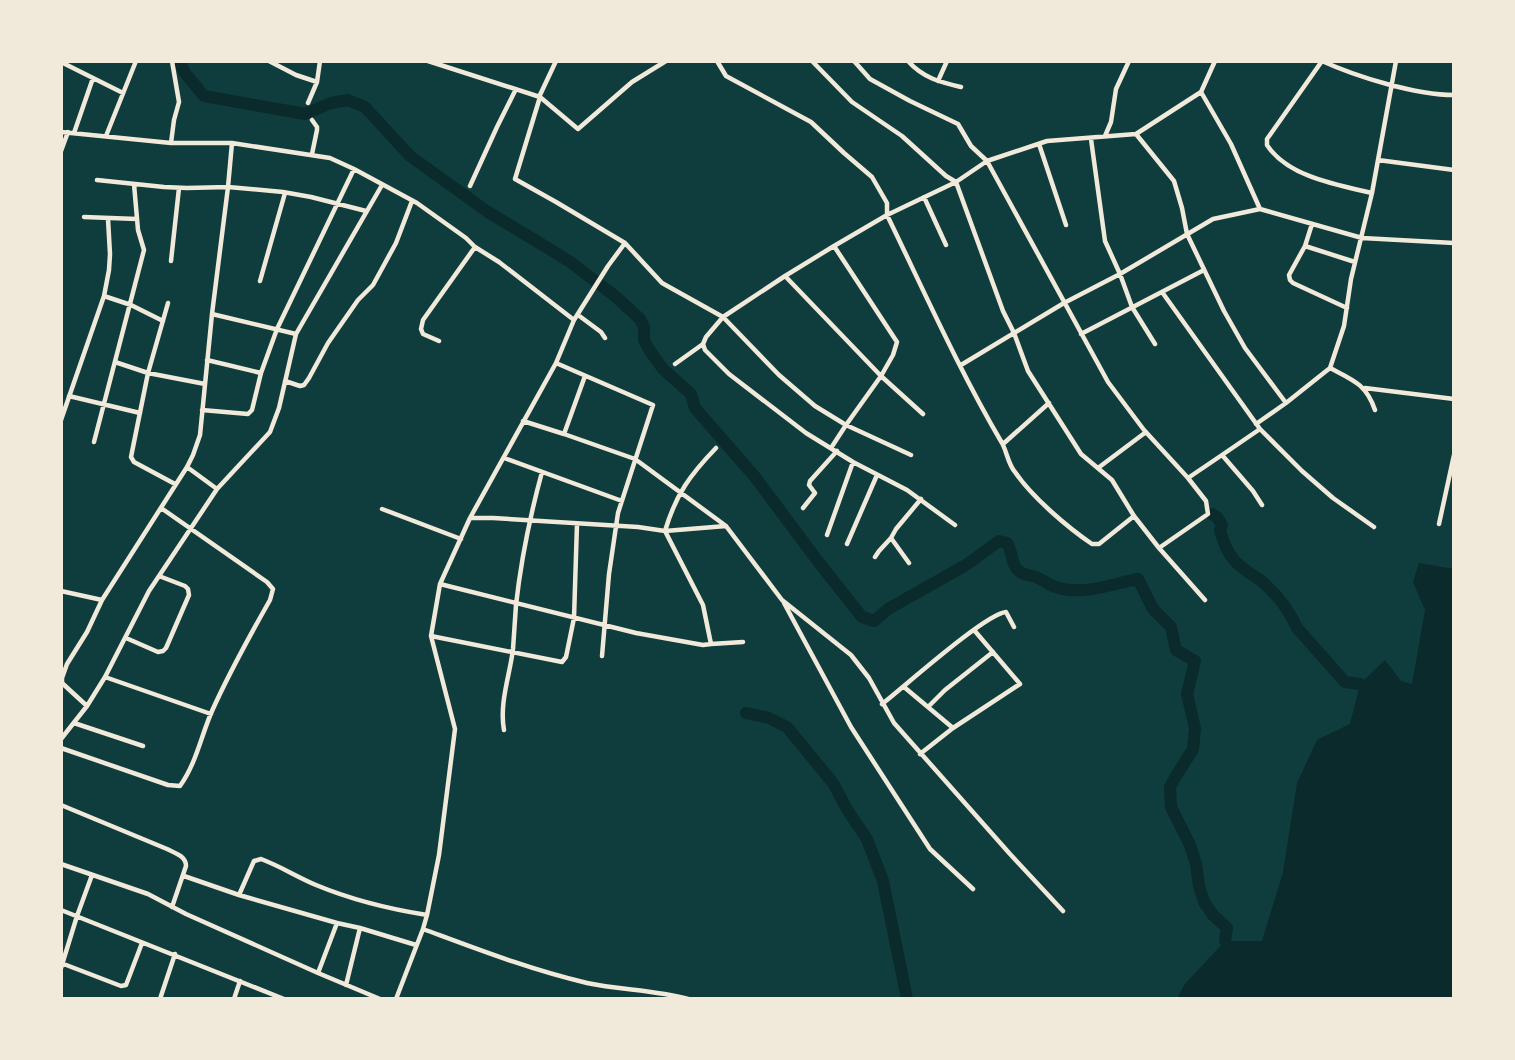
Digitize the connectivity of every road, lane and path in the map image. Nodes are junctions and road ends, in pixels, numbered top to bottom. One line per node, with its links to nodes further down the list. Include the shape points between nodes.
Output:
1 (136, 61): 25 (street)
2 (172, 61): 37 (street, via 179,102)
3 (268, 61): 17 (street)
4 (320, 61): 20 (street)
5 (428, 61): 23 (street)
6 (556, 61): 27 (street)
7 (666, 61): 27 (street, via 632,82 578,129)
8 (717, 61): 59 (street, via 726,76 811,122 872,177 887,202)
9 (812, 61): 46 (street, via 852,102 902,136)
10 (854, 61): 42 (street, via 870,79 958,124)
11 (908, 61): 19 (street)
12 (947, 61): 19 (street)
13 (1129, 61): 34 (street, via 1116,89)
14 (1215, 61): 24 (street)
15 (1396, 61): 21 (street)
16 (61, 62): 18 (street)
17 (275, 63): 20 (street)
18 (93, 78): 25 (street); 31 (street)
19 (938, 81): 22 (street)
20 (317, 82): 28 (street)
21 (1392, 85): 26 (street); 41 (street); 53 (street, via 1322,61 1268,139 1269,149 1297,170)
22 (961, 87)
23 (516, 89): 27 (street); 49 (street)
24 (1201, 92): 32 (street); 57 (street)
25 (123, 93): 33 (street)
26 (1454, 95)
27 (540, 96): 67 (street, via 515,179)
28 (308, 103)
29 (312, 120): 40 (street, via 317,130)
30 (61, 132): 31 (street)
31 (71, 133): 33 (street); 39 (street)
32 (1136, 134): 34 (street); 65 (street, via 1174,181)
33 (106, 136): 37 (street)
34 (1105, 137): 35 (street)
35 (1091, 139): 38 (street); 76 (street, via 1105,241)
36 (232, 142): 37 (street); 40 (street); 50 (street)
37 (171, 143)
38 (1040, 144): 42 (street); 64 (street)
39 (61, 151)
40 (312, 154): 43 (street)
41 (1378, 160): 44 (street); 53 (street)
42 (987, 161): 46 (street); 82 (street)
43 (354, 169): 48 (street); 56 (street)
44 (1454, 170)
45 (97, 180): 47 (street)
46 (956, 182): 54 (street); 92 (street)
47 (134, 184): 51 (street); 62 (street)
48 (382, 185): 55 (street); 58 (street)
49 (470, 186)
50 (228, 187): 51 (street); 52 (street); 86 (street)
51 (179, 188): 73 (street)
52 (285, 192): 56 (street); 78 (street)
53 (1372, 193): 66 (street)
54 (924, 197): 59 (street); 69 (street)
55 (412, 201): 72 (street); 109 (street, via 373,285 328,343 309,378 300,386)
56 (337, 204): 58 (street); 91 (street)
57 (1260, 209): 63 (street); 65 (street, via 1213,219)
58 (366, 211): 93 (street)
59 (887, 215): 70 (street); 103 (street)
60 (84, 217): 61 (street)
61 (108, 219): 62 (street); 80 (street, via 110,254)
62 (137, 219): 83 (street, via 144,250)
63 (1312, 224): 66 (street); 71 (street)
64 (1066, 225)
65 (1186, 233): 75 (street); 76 (street)
66 (1362, 238): 68 (street); 74 (street)
67 (625, 243): 87 (street); 88 (street, via 662,282)
68 (1454, 243)
69 (946, 245)
70 (834, 246): 77 (street); 108 (street, via 897,342)
71 (1305, 246): 74 (street); 85 (street, via 1290,279)
72 (475, 247): 89 (street); 96 (street, via 423,320 423,334)
73 (171, 261)
74 (1355, 262): 85 (street)
75 (1204, 270): 79 (street); 116 (street, via 1245,348)
76 (1120, 274): 82 (street); 84 (street)
77 (785, 276): 88 (street); 108 (street)
78 (260, 281)
79 (1162, 292): 84 (street); 123 (street)
80 (104, 296): 83 (street); 112 (street)
81 (168, 303): 90 (street)
82 (1064, 303): 92 (street); 94 (street)
83 (131, 305): 90 (street); 100 (street)
84 (1132, 307): 94 (street); 98 (street)
85 (1347, 308): 104 (street)
86 (212, 314): 91 (street); 99 (street)
87 (578, 315): 89 (street); 95 (street)
88 (724, 319): 97 (street); 124 (street, via 779,375)
89 (574, 320): 101 (street)
90 (163, 321): 105 (street)
91 (276, 329): 93 (street); 106 (street)
92 (1014, 333): 103 (street); 115 (street, via 1028,371)
93 (296, 334): 109 (street)
94 (1081, 334): 126 (street, via 1108,383)
95 (606, 338)
96 (439, 341)
97 (703, 344): 102 (street); 131 (street, via 738,381)
98 (1155, 344)
99 (207, 360): 106 (street); 110 (street)
100 (115, 362): 105 (street); 114 (street)
101 (556, 363): 107 (street); 122 (street)
102 (676, 364)
103 (961, 365): 129 (street)
104 (1330, 368): 111 (street); 116 (street)
105 (148, 373): 110 (street); 119 (street)
106 (261, 373): 117 (street, via 250,413)
107 (586, 376): 127 (street); 136 (street, via 653,405)
108 (881, 376): 120 (street); 124 (street)
109 (285, 381): 144 (street, via 270,432)
110 (205, 384): 117 (street)
111 (1364, 388): 113 (street); 118 (street)
112 (69, 396): 114 (street); 121 (street)
113 (1454, 399)
114 (103, 403): 119 (street); 128 (street)
115 (1049, 403): 129 (street); 139 (street, via 1081,454)
116 (1286, 403): 123 (street)
117 (202, 410): 138 (street, via 200,435)
118 (1375, 410)
119 (139, 413): 143 (street, via 132,460)
120 (923, 414)
121 (61, 420)
122 (523, 421): 127 (street); 135 (street)
123 (1256, 424): 125 (street)
124 (846, 425): 131 (street); 132 (street)
125 (1260, 429): 133 (street); 160 (street, via 1333,498)
126 (1146, 432): 139 (street); 142 (street)
127 (564, 434): 136 (street)
128 (94, 442)
129 (1003, 444): 152 (street, via 1025,485 1093,544)
130 (716, 448): 145 (street)
131 (834, 450): 137 (street); 150 (street, via 810,481 815,493)
132 (911, 455)
133 (1222, 455): 142 (street); 148 (street)
134 (1454, 455): 156 (street)
135 (504, 458): 140 (street); 153 (street)
136 (635, 459): 145 (street); 147 (street)
137 (853, 463): 141 (street); 163 (street)
138 (187, 467): 143 (street); 144 (street)
139 (1098, 468): 152 (street, via 1112,480)
140 (542, 472): 147 (street); 154 (street)
141 (877, 475): 146 (street); 166 (street)
142 (1188, 478): 167 (street, via 1206,501 1209,514)
143 (175, 484): 149 (street)
144 (217, 489): 161 (street)
145 (680, 491): 159 (street); 162 (street)
146 (922, 499): 157 (street); 164 (street)
147 (622, 501): 158 (street)
148 (1262, 505)
149 (161, 508): 161 (street); 173 (street)
150 (803, 508)
151 (382, 509): 165 (street)
152 (1134, 516): 167 (street)
153 (470, 518): 154 (street); 165 (street)
154 (529, 520): 155 (street); 176 (street)
155 (577, 524): 158 (street); 177 (street)
156 (1439, 524)
157 (955, 525)
158 (616, 526): 162 (street); 178 (street)
159 (726, 526): 162 (street); 174 (street)
160 (1374, 527)
161 (191, 528): 170 (street); 193 (street, via 272,589)
162 (665, 531): 184 (street, via 702,605)
163 (827, 535)
164 (891, 538): 168 (street); 169 (street)
165 (461, 539): 171 (street)
166 (847, 544)
167 (1159, 548): 175 (street)
168 (875, 557)
169 (909, 563)
170 (159, 576): 182 (street); 182 (street, via 185,586 190,594 166,648 158,652)
171 (440, 584): 176 (street); 181 (street)
172 (61, 591): 173 (street)
173 (102, 600): 191 (street, via 62,678 65,687)
174 (782, 600): 190 (street, via 851,655); 205 (street, via 851,727 930,849)
175 (1205, 600)
176 (516, 604): 177 (street); 185 (street)
177 (574, 618): 178 (street); 185 (street, via 562,662)
178 (605, 625): 184 (street); 187 (street)
179 (1014, 626): 180 (street, via 1006,612 1000,612)
180 (974, 630): 186 (street); 189 (street)
181 (431, 636): 185 (street); 211 (street, via 455,729)
182 (126, 638): 188 (street)
183 (743, 642): 184 (street)
184 (711, 644)
185 (512, 651): 196 (street)
186 (993, 652): 192 (street); 195 (street, via 1020,684)
187 (602, 656)
188 (105, 677): 191 (street); 193 (street)
189 (904, 687): 190 (street); 192 (street)
190 (883, 704): 200 (street)
191 (87, 706): 194 (street)
192 (928, 707): 195 (street)
193 (211, 714): 199 (street, via 180,786)
194 (74, 723): 197 (street); 198 (street)
195 (953, 728): 200 (street)
196 (504, 730)
197 (61, 739)
198 (143, 746)
199 (61, 748)
200 (920, 754): 209 (street)
201 (61, 805): 204 (street, via 183,857)
202 (61, 864): 203 (street)
203 (92, 875): 207 (street); 210 (street)
204 (184, 876): 206 (street); 207 (street)
205 (973, 889)
206 (239, 895): 211 (street, via 258,858 350,898); 212 (street)
207 (173, 906): 219 (street)
208 (61, 910): 210 (street)
209 (1063, 911)
210 (77, 915): 215 (street); 218 (street)
211 (427, 915): 214 (street)
212 (337, 923): 213 (street); 219 (street)
213 (360, 928): 216 (street); 221 (street)
214 (423, 929): 216 (street); 227 (street, via 537,970)
215 (142, 943): 217 (street); 218 (street, via 125,985)
216 (416, 945): 226 (street)
217 (175, 954): 220 (street); 222 (street)
218 (62, 965)
219 (318, 973): 221 (street)
220 (240, 981): 223 (street); 224 (street)
221 (346, 985): 225 (street)
222 (160, 999)
223 (234, 999)
224 (284, 999)
225 (380, 999)
226 (396, 999)
227 (688, 999)

